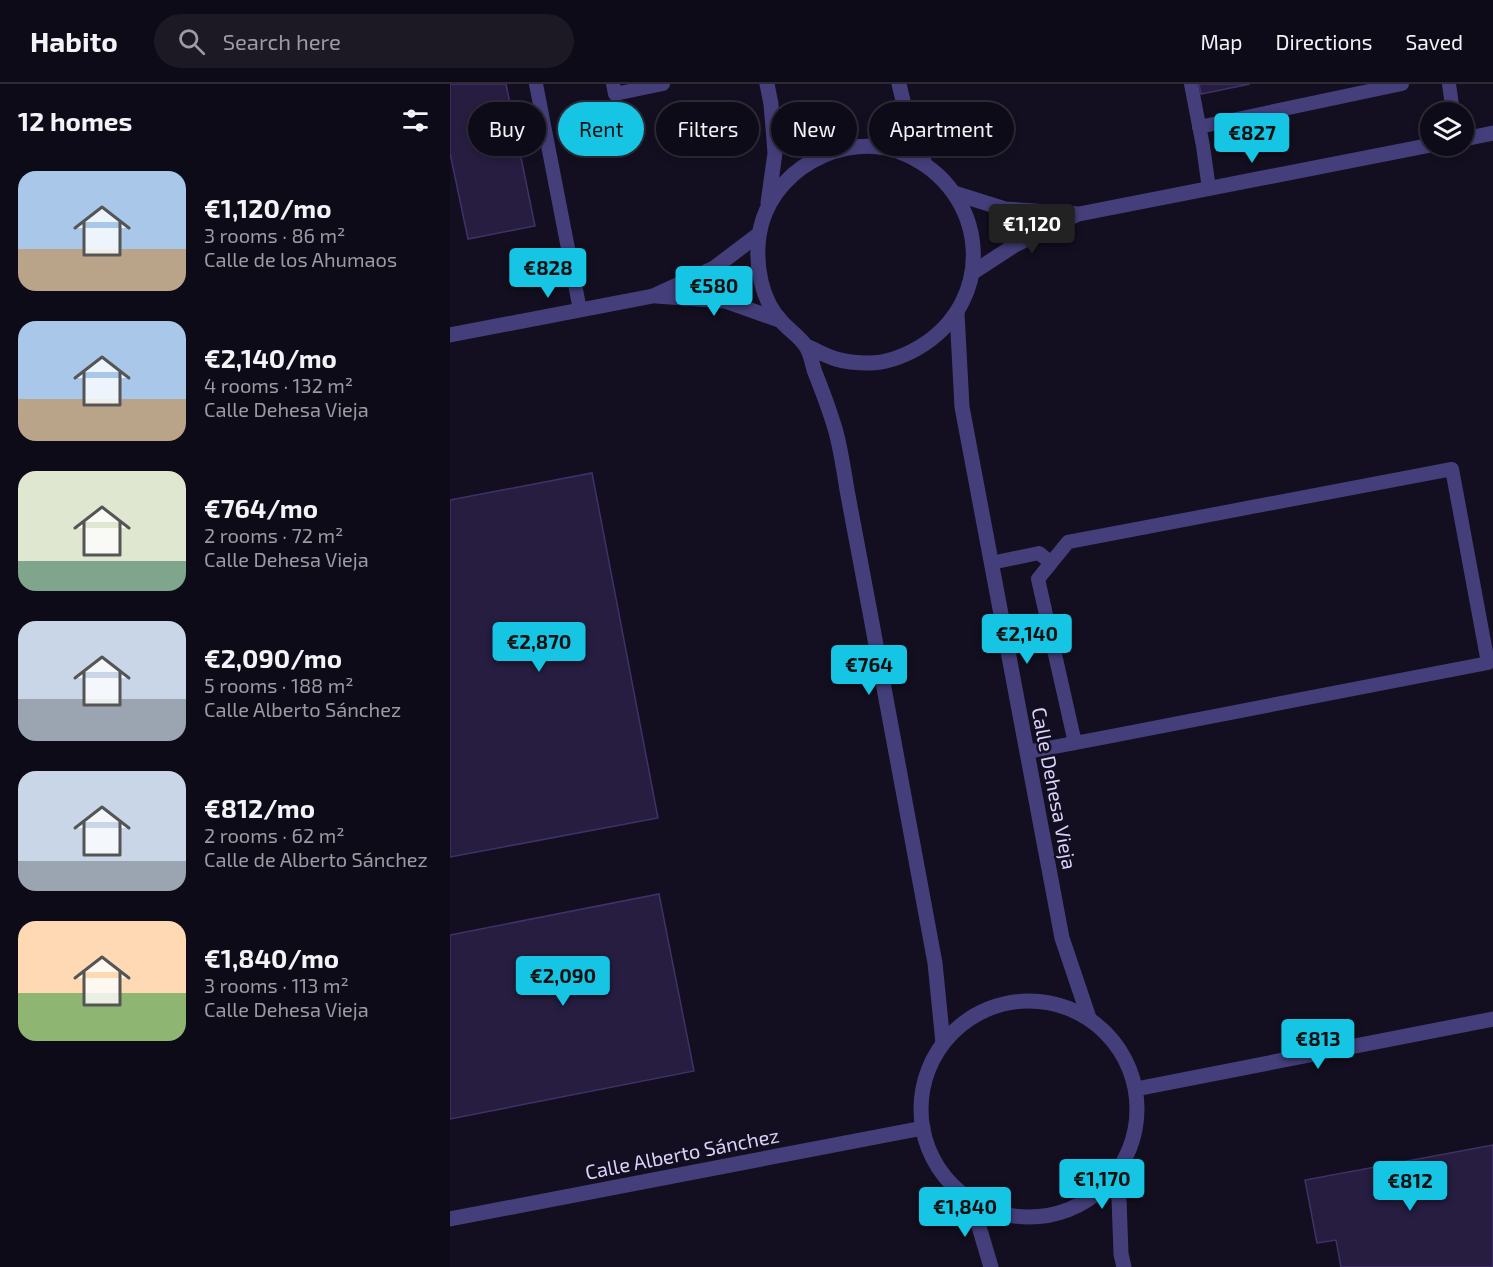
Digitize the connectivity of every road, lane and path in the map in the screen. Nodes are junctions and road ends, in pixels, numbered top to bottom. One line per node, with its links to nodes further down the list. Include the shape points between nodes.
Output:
1 (536, 84): 22 (lane)
2 (613, 84): 3 (lane, via 615,94)
3 (663, 84)
4 (767, 84): 17 (street, via 775,153)
5 (899, 84): 14 (street, via 909,126)
6 (1191, 84): 10 (lane)
7 (1402, 84): 10 (lane)
8 (1449, 84): 9 (lane)
9 (1452, 102)
10 (1199, 128): 15 (lane)
11 (1493, 133): 12 (street)
12 (1474, 137)
13 (1420, 148): 15 (street)
14 (925, 164): 16 (street); 17 (street, via 902,152 849,147 800,168 781,186)
15 (1209, 189): 18 (street)
16 (954, 193): 18 (street, via 1005,209); 20 (street, via 967,218 973,245)
17 (767, 209): 19 (street)
18 (1079, 214): 20 (street, via 1015,245)
19 (759, 234): 21 (street, via 714,268); 24 (street, via 757,264 764,293)
20 (972, 273): 23 (street)
21 (653, 296): 22 (street); 24 (street, via 725,301)
22 (580, 310): 25 (street)
23 (957, 314): 26 (street, via 924,345 904,356 871,363 837,359); 28 (street, Calle Dehesa Vieja, via 962,407)
24 (779, 320): 26 (street)
25 (450, 335)
26 (806, 345): 33 (street, via 836,433 935,963)
27 (1052, 562): 28 (lane, via 1039,553); 29 (lane, via 1038,579); 29 (lane, via 1068,542 1452,469 1488,663)
28 (991, 563): 30 (street, Calle Dehesa Vieja)
29 (1075, 743): 30 (lane)
30 (1027, 752): 31 (street, Calle Dehesa Vieja, via 1062,938)
31 (1089, 1018): 33 (street, via 1060,1004 1027,1000 995,1006 966,1020); 34 (street, via 1111,1037 1127,1062)
32 (1493, 1019): 34 (street)
33 (943, 1043): 35 (street, via 928,1069 922,1098)
34 (1136, 1089): 36 (street, via 1137,1118 1131,1145)
35 (923, 1128): 37 (street, via 932,1156 948,1180); 38 (street, Calle Alberto Sánchez)
36 (1118, 1171): 37 (street, via 1095,1195 1067,1210 1045,1215 1001,1213); 40 (street)
37 (971, 1200): 39 (street)
38 (450, 1220)
39 (991, 1267)
40 (1124, 1267)

